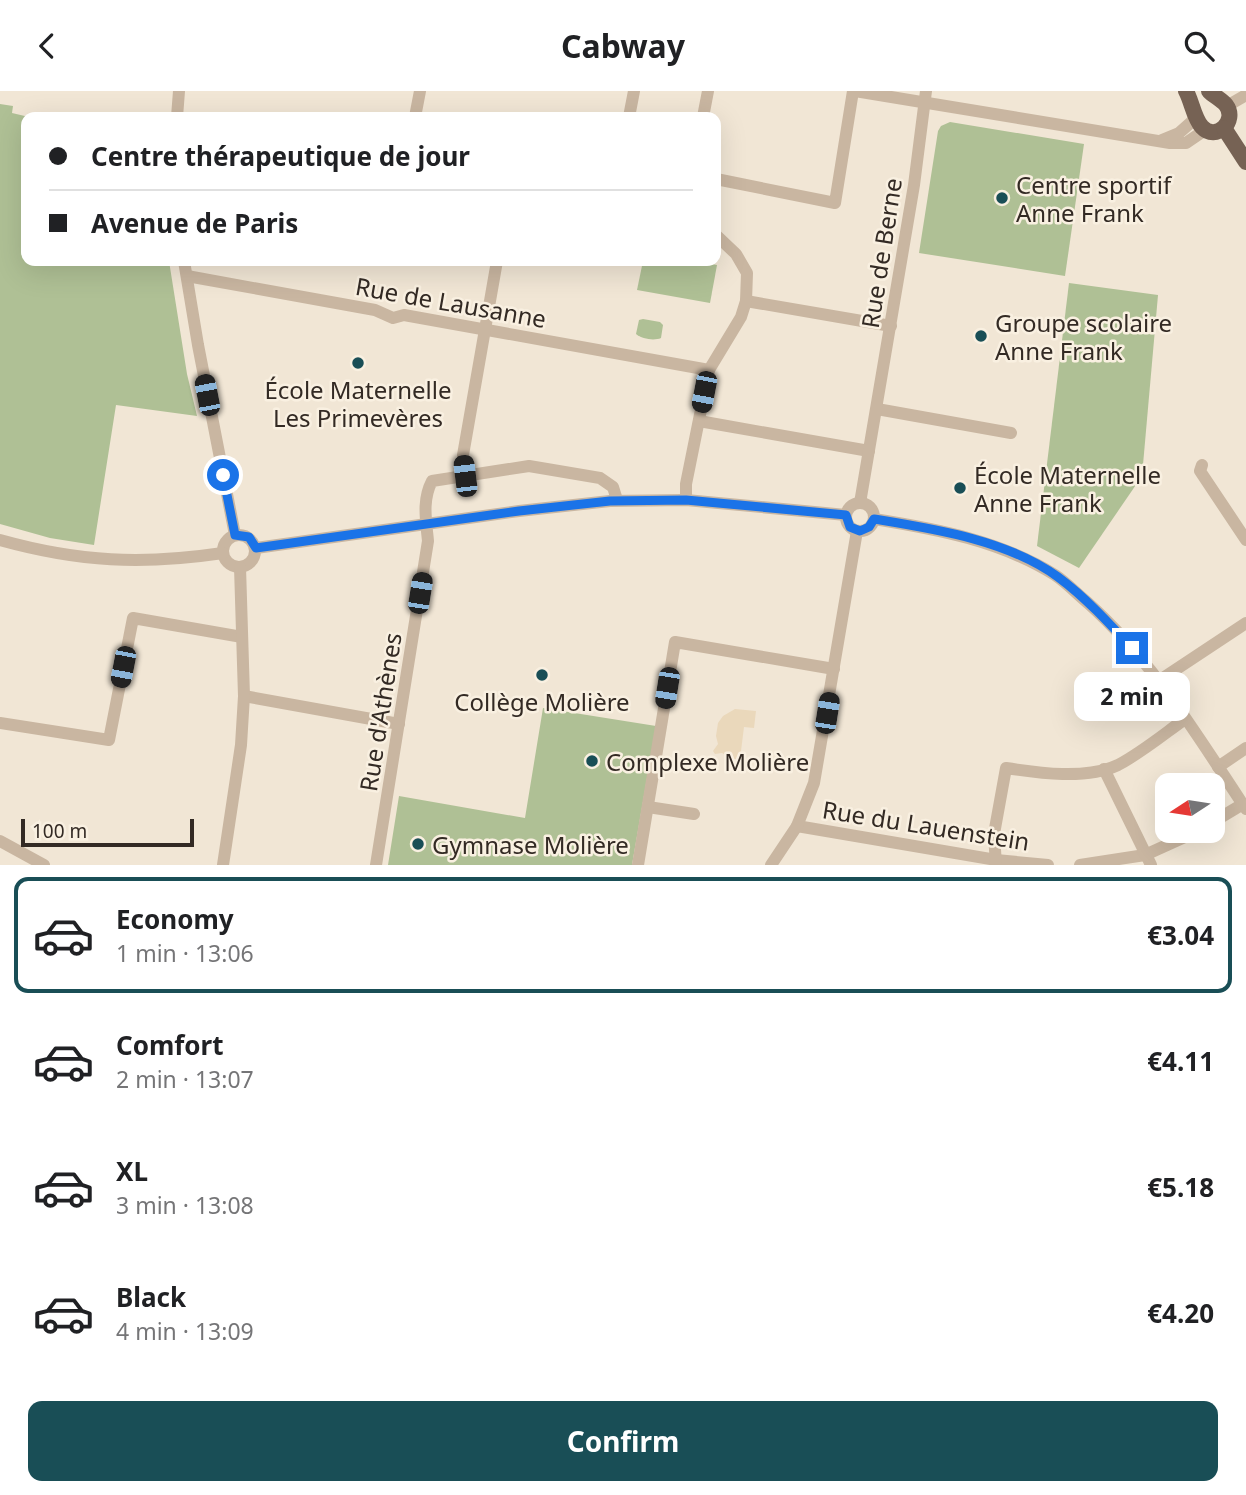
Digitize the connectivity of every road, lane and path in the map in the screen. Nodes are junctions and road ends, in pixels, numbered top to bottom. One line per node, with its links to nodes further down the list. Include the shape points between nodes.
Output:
1 (179, 91): 11 (street)
2 (420, 91): 12 (street)
3 (634, 91): 13 (street)
4 (708, 91): 14 (street)
5 (854, 91): 9 (street); 18 (street, via 835,203)
6 (1186, 91): 15 (main road)
7 (1209, 91): 10 (main road)
8 (1246, 95): 10 (street)
9 (926, 97): 15 (street, via 1159,141 1186,143); 24 (street, Rue de Berne)
10 (1225, 104): 15 (main road, via 1217,99 1205,101 1197,111); 16 (main road, via 1230,118)
11 (177, 112)
12 (416, 112)
13 (630, 112)
14 (704, 112)
15 (1201, 124): 16 (main road, via 1215,132)
16 (1224, 128): 17 (main road)
17 (1246, 162)
18 (721, 180)
19 (721, 240): 23 (street, via 747,273)
20 (185, 266): 22 (street)
21 (496, 266): 25 (street)
22 (187, 276): 25 (street, Rue de Lausanne, via 375,310 393,318 404,315); 40 (street)
23 (746, 301): 24 (street); 26 (street)
24 (891, 326): 27 (street, Rue de Berne)
25 (484, 330): 26 (street, Rue de Lausanne); 32 (street, via 463,456)
26 (709, 370): 28 (street)
27 (877, 409): 29 (street); 30 (street, Rue de Berne)
28 (699, 421): 30 (street); 34 (street)
29 (1011, 433)
30 (869, 451): 35 (street, Rue de Berne)
31 (1202, 465): 42 (street, via 1200,471)
32 (465, 476): 33 (street, via 543,468 600,478 613,487); 38 (street, Rue d'Athènes, via 432,481 427,492)
33 (617, 500): 34 (street); 38 (street)
34 (686, 500): 36 (street)
35 (860, 503): 36 (street); 37 (street, via 870,507)
36 (846, 515): 39 (street, via 850,527)
37 (874, 519): 39 (street, via 869,527); 49 (street, via 929,527 989,544 1057,576 1107,620)
38 (427, 524): 43 (street); 53 (street, Rue d'Athènes)
39 (857, 531): 48 (street)
40 (235, 535): 43 (street, via 249,537); 44 (street, via 226,541)
41 (0, 540): 44 (street, via 85,559 164,561)
42 (1246, 540)
43 (256, 548): 45 (street, via 252,561)
44 (223, 553): 45 (street, via 228,563)
45 (240, 567): 47 (street)
46 (1246, 622): 49 (street)
47 (242, 637): 50 (street); 52 (street, via 133,618 109,740)
48 (834, 669): 58 (street, via 675,642); 61 (street, via 814,783)
49 (1160, 680): 51 (street)
50 (244, 696): 53 (street); 67 (street)
51 (1185, 719): 55 (street); 56 (street, via 1118,765)
52 (0, 723)
53 (399, 724): 68 (street, Rue d'Athènes)
54 (1246, 748): 55 (street)
55 (1218, 767): 57 (street)
56 (1104, 769): 64 (street); 65 (street, via 1057,775 1006,768 994,834)
57 (1245, 806): 60 (street)
58 (648, 807): 59 (street); 69 (street)
59 (694, 814)
60 (1225, 816)
61 (797, 825): 65 (street, Rue du Lauenstein); 70 (street)
62 (0, 841): 66 (street)
63 (1177, 843): 64 (street)
64 (1148, 860): 72 (street)
65 (996, 863): 71 (street, Rue du Lauenstein)
66 (44, 865)
67 (223, 865)
68 (376, 865)
69 (638, 865)
70 (771, 865)
71 (1048, 865)
72 (1080, 865)

